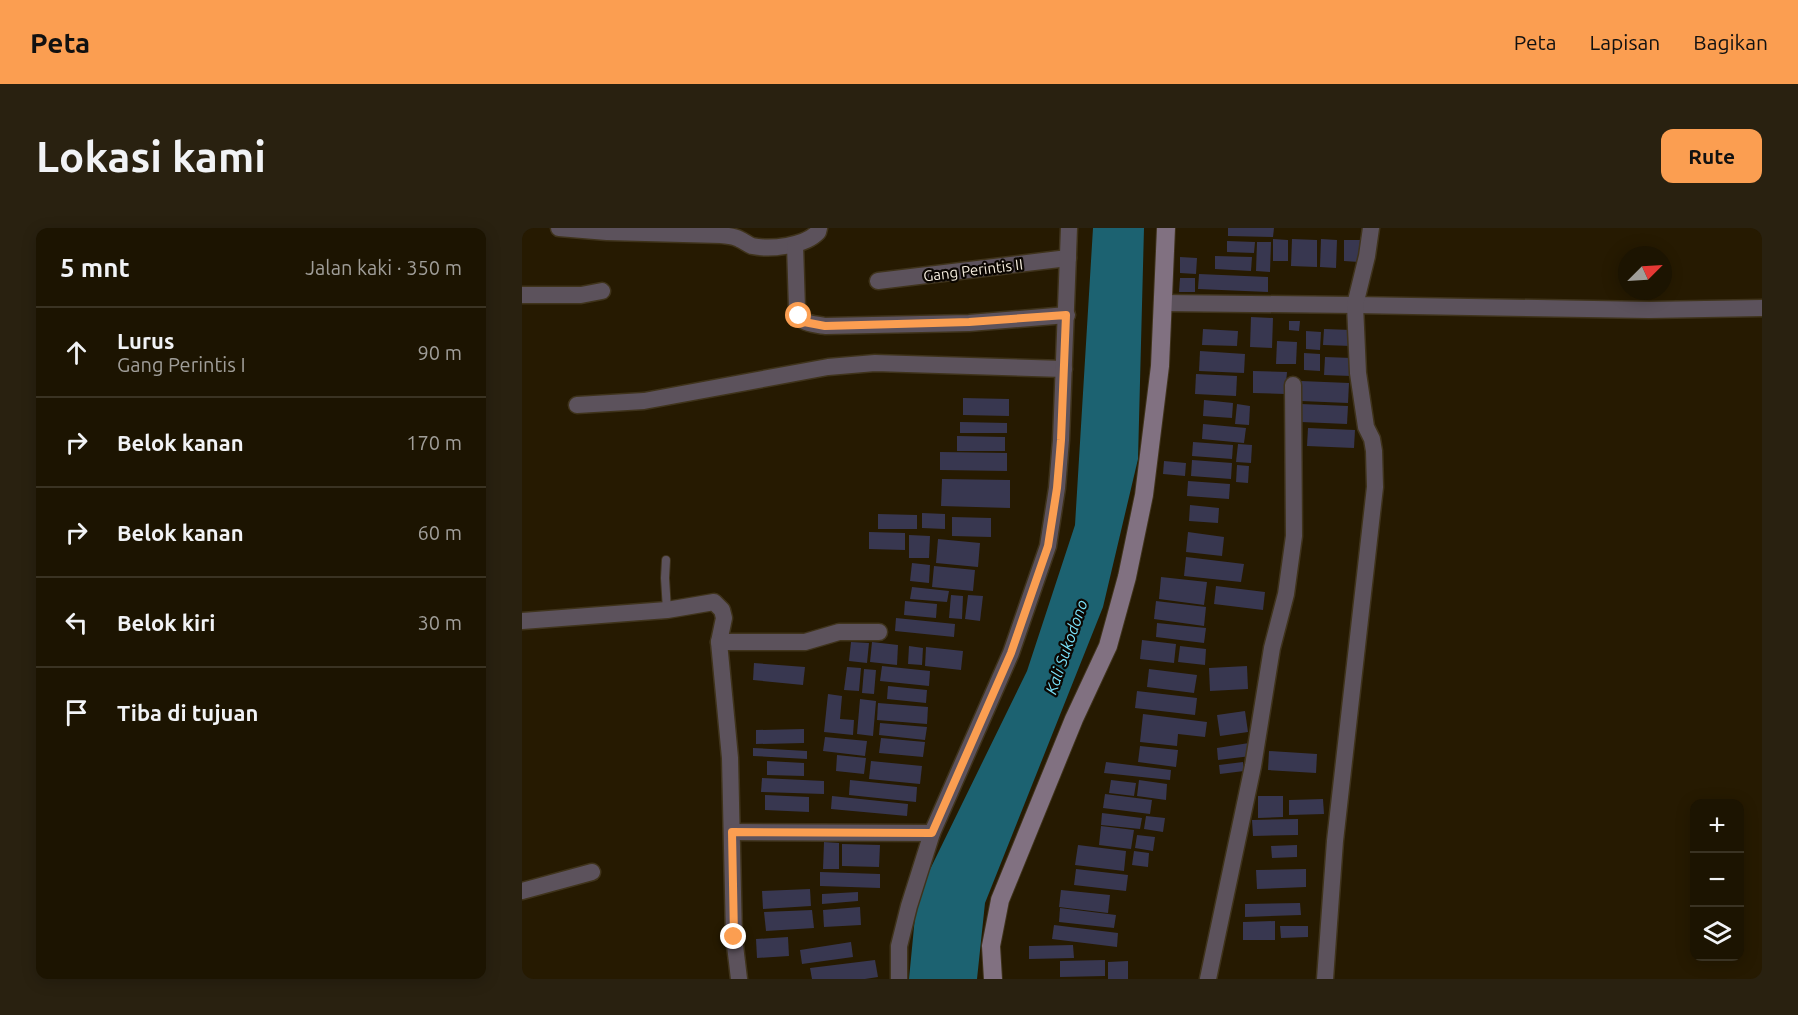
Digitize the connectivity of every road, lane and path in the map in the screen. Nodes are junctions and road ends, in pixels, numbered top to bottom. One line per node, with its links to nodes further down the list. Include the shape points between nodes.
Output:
1 (559, 228): 6 (street)
2 (819, 228): 7 (street, via 813,237)
3 (1069, 228): 8 (street)
4 (1166, 228): 12 (main road)
5 (1371, 228): 13 (street)
6 (607, 230): 7 (street, via 721,236 750,245)
7 (795, 245): 15 (street, via 797,309 804,322 825,326 914,324)
8 (1068, 258): 9 (street, Gang Perintis II); 15 (street)
9 (878, 281)
10 (602, 291): 11 (street)
11 (522, 295)
12 (1163, 303): 13 (street); 30 (main road, via 1160,366 1144,495 1127,578 1108,646 1000,900 991,946)
13 (1355, 305): 14 (street); 32 (street, via 1358,373 1366,427 1374,451 1375,488 1335,841)
14 (1762, 308)
15 (1066, 315): 16 (street)
16 (1064, 369): 18 (street, via 875,363 644,400); 25 (street, via 1057,488 1048,546 1011,653)
17 (1293, 385): 31 (street, via 1294,536 1253,766)
18 (577, 405)
19 (666, 560): 20 (lane)
20 (667, 610): 21 (street); 23 (street, via 714,602 724,618)
21 (522, 621)
22 (879, 632): 23 (street, via 839,632 805,642)
23 (719, 642): 24 (street, via 730,758)
24 (732, 832): 25 (street); 28 (street)
25 (932, 833): 29 (street, via 899,946)
26 (592, 872): 27 (street)
27 (522, 891)
28 (739, 979)
29 (899, 979)
30 (993, 979)
31 (1208, 979)
32 (1325, 979)

